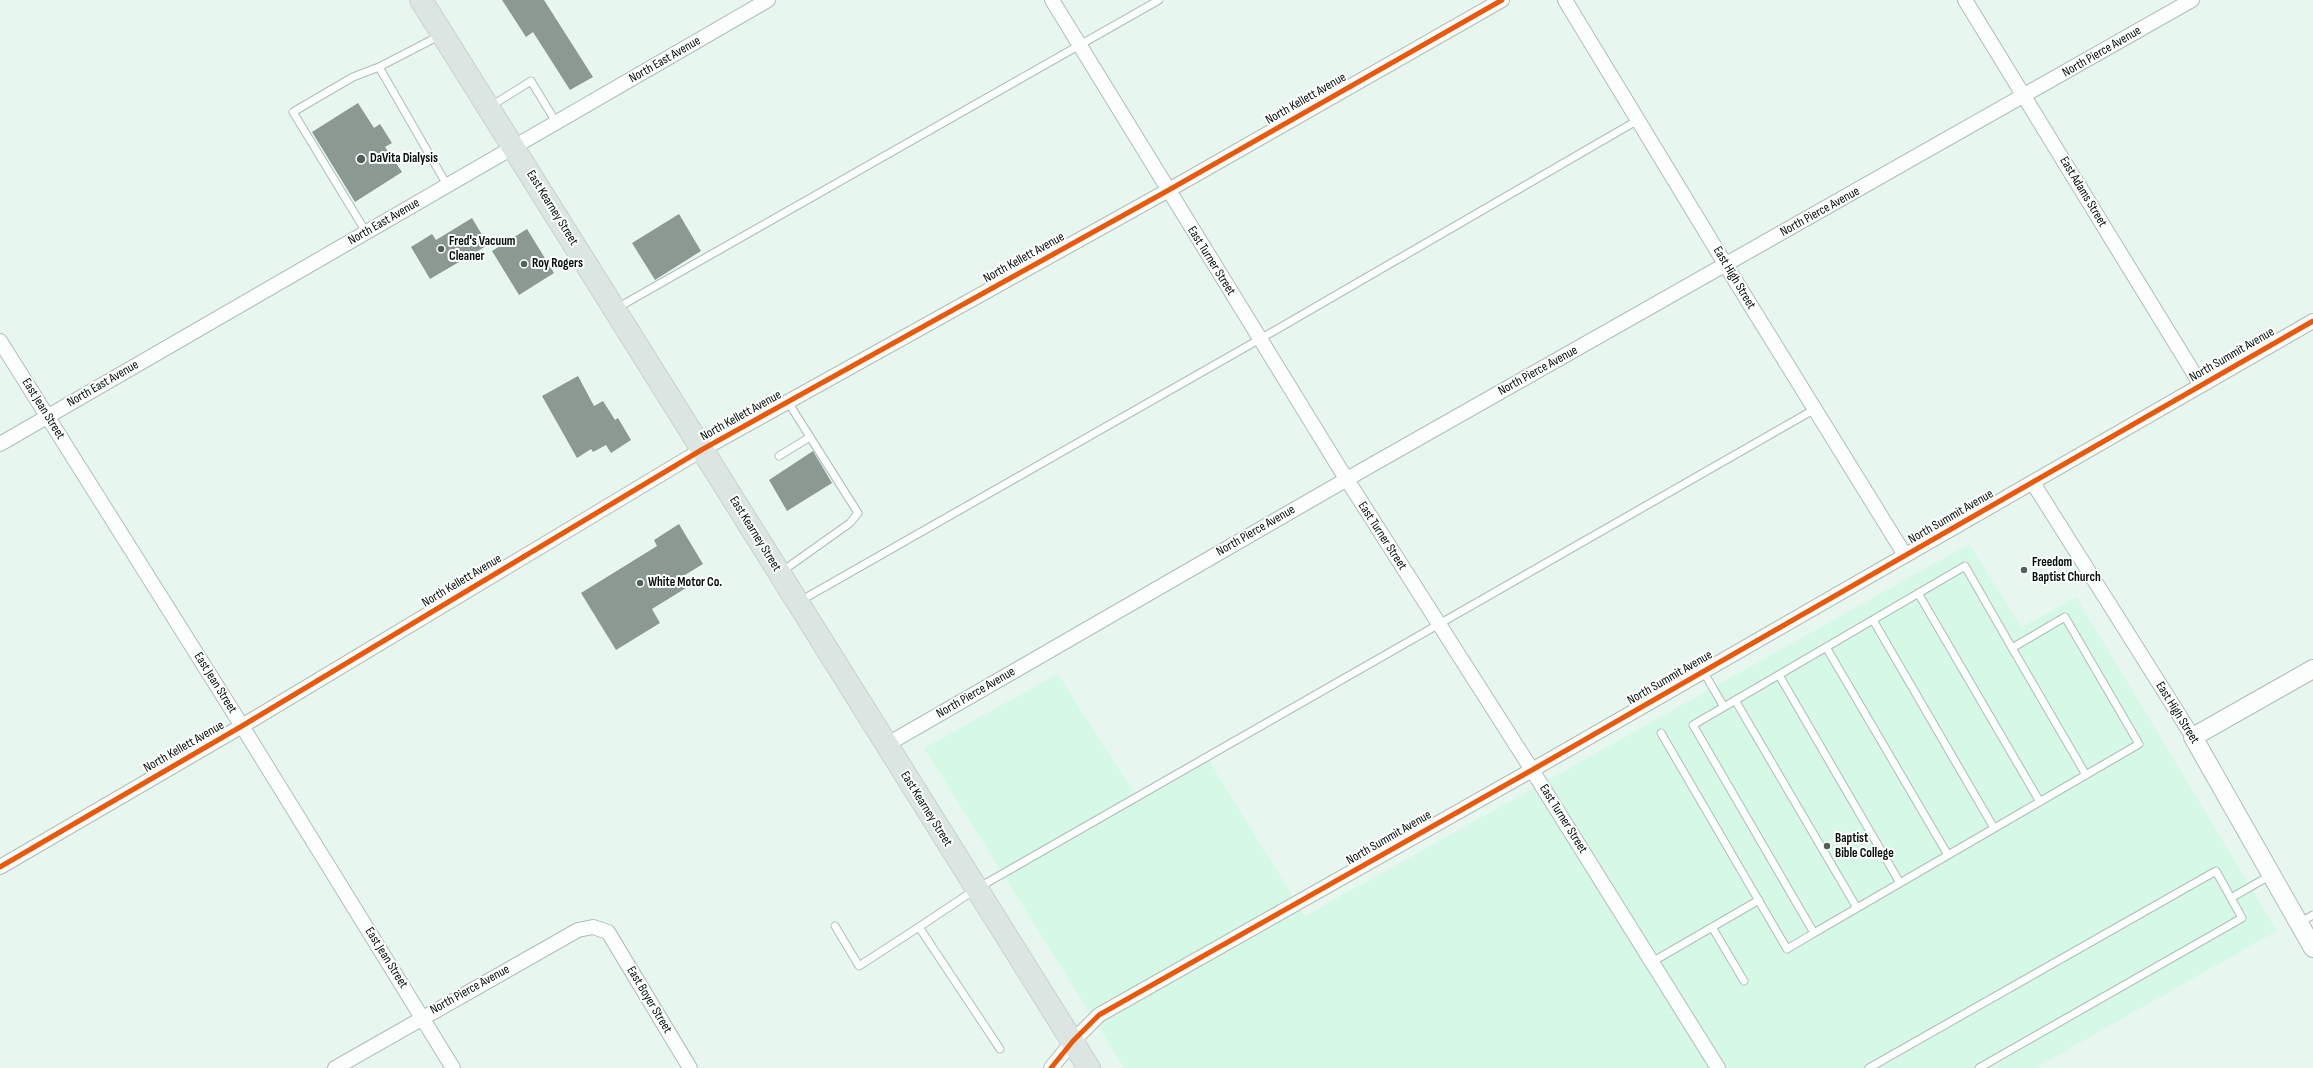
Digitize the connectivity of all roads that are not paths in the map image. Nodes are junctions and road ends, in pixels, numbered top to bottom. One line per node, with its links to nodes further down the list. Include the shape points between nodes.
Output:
1 (421, 0): 9 (main road, East Kearney Street)
2 (768, 0): 15 (street, North East Avenue)
3 (1052, 0): 10 (street, East Turner Street)
4 (1159, 0): 10 (lane)
5 (1502, 0): 18 (street, North Kellett Avenue)
6 (1565, 0): 14 (street, East High Street)
7 (1965, 0): 12 (street, East Adams Street)
8 (2192, 0): 12 (street, North Pierce Avenue)
9 (443, 34): 11 (lane); 13 (main road, East Kearney Street)
10 (1079, 45): 18 (street, East Turner Street); 21 (lane)
11 (379, 67): 17 (lane); 19 (lane, via 353,77 293,112)
12 (2024, 96): 20 (street, North Pierce Avenue); 25 (street, East Adams Street)
13 (489, 107): 15 (lane, via 531,81); 16 (main road, East Kearney Street)
14 (1638, 120): 20 (street, East High Street); 23 (lane)
15 (556, 122): 16 (street, North East Avenue)
16 (514, 147): 17 (street, North East Avenue); 21 (main road, East Kearney Street)
17 (447, 185): 19 (street, North East Avenue)
18 (1168, 191): 23 (street, East Turner Street); 26 (street, North Kellett Avenue)
19 (366, 232): 28 (street, North East Avenue)
20 (1726, 265): 27 (street, East High Street); 33 (street, North Pierce Avenue)
21 (616, 309): 31 (main road, East Kearney Street)
22 (2313, 321): 25 (street, North Summit Avenue)
23 (1259, 339): 33 (street, East Turner Street); 38 (lane)
24 (0, 341): 28 (street, East Jean Street)
25 (2201, 385): 34 (street, North Summit Avenue)
26 (788, 402): 29 (lane); 31 (street, North Kellett Avenue)
27 (1815, 409): 35 (street, East High Street); 40 (lane)
28 (47, 416): 30 (street, North East Avenue); 48 (street, East Jean Street)
29 (810, 436): 32 (lane); 36 (lane, via 858,513 850,523)
30 (0, 444)
31 (703, 449): 36 (main road, East Kearney Street); 48 (street, North Kellett Avenue)
32 (779, 456)
33 (1346, 479): 40 (street, East Turner Street); 51 (street, North Pierce Avenue)
34 (2033, 483): 35 (street, North Summit Avenue); 50 (street, East High Street)
35 (1905, 556): 44 (street, North Summit Avenue)
36 (780, 573): 38 (main road, East Kearney Street)
37 (1918, 593): 39 (lane); 42 (lane, via 1965,566); 54 (lane)
38 (798, 602): 51 (main road, East Kearney Street)
39 (1873, 620): 41 (lane); 55 (lane)
40 (1440, 625): 52 (street, East Turner Street); 60 (lane)
41 (1826, 647): 45 (lane); 56 (lane)
42 (2012, 648): 53 (lane); 53 (lane, via 2065,617 2128,724 2139,744)
43 (2313, 669): 50 (street)
44 (1703, 671): 47 (lane); 52 (street, North Summit Avenue)
45 (1779, 675): 46 (lane); 59 (lane)
46 (1735, 700): 47 (lane); 63 (lane)
47 (1724, 707): 69 (lane, via 1693,725)
48 (242, 726): 57 (street, North Kellett Avenue); 73 (street, East Jean Street)
49 (1661, 733): 62 (lane)
50 (2193, 737): 58 (street, East High Street)
51 (886, 745): 60 (main road, East Kearney Street)
52 (1532, 770): 71 (street, East Turner Street); 74 (street, North Summit Avenue, via 1099,1015)
53 (2086, 775): 54 (lane)
54 (2040, 802): 55 (lane)
55 (1994, 828): 56 (lane)
56 (1948, 856): 59 (lane)
57 (0, 867)
58 (2271, 875): 61 (lane); 64 (street, East High Street)
59 (1900, 883): 63 (lane)
60 (976, 889): 66 (lane); 74 (main road, East Kearney Street)
61 (2231, 898): 82 (lane, via 2216,870); 83 (lane, via 2242,918)
62 (1759, 900): 67 (lane); 69 (lane, via 1787,949)
63 (1857, 908): 69 (lane)
64 (2306, 919): 70 (street, East High Street)
65 (835, 926): 66 (lane, via 859,966)
66 (920, 927): 75 (lane)
67 (1712, 927): 71 (lane); 72 (lane)
68 (608, 932): 73 (street, North Pierce Avenue, via 593,927 578,930); 78 (street, East Boyer Street)
69 (1814, 933)
70 (2313, 948)
71 (1652, 962): 81 (street, East Turner Street)
72 (1744, 981)
73 (422, 1017): 76 (street, North Pierce Avenue); 77 (street, East Jean Street)
74 (1073, 1041): 79 (street, North Summit Avenue); 80 (main road, East Kearney Street)
75 (1000, 1049)
76 (335, 1068)
77 (453, 1068)
78 (690, 1068)
79 (1051, 1068)
80 (1089, 1068)
81 (1718, 1068)
82 (1869, 1068)
83 (1979, 1068)

